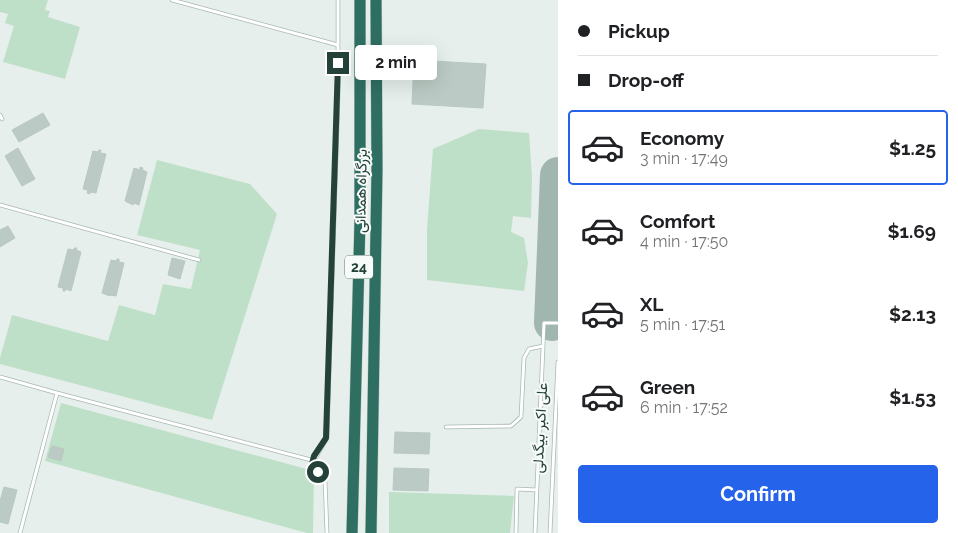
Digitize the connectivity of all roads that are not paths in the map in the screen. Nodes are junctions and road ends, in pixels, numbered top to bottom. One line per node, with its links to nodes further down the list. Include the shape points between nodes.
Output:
1 (172, 0): 5 (lane)
2 (338, 0): 5 (lane)
3 (360, 0): 18 (highway, بزرگراه همدانی / 24, via 360,220)
4 (376, 0): 19 (highway, بزرگراه همدانی / 24, via 377,170)
5 (338, 45): 17 (lane, via 326,438 312,464 324,480)
6 (0, 205): 7 (lane)
7 (198, 260)
8 (558, 323): 9 (lane, علی اکبر بیگدلی, via 544,323)
9 (543, 346): 13 (lane, via 529,349 524,358 521,417 511,426); 15 (lane, علی اکبر بیگدلی)
10 (558, 362): 22 (lane, علی اکبر بیگدلی)
11 (0, 377): 12 (lane)
12 (57, 393): 14 (lane); 16 (lane)
13 (446, 427)
14 (311, 460)
15 (537, 490): 20 (lane, via 517,490); 21 (lane, علی اکبر بیگدلی)
16 (20, 533)
17 (327, 533)
18 (352, 533)
19 (371, 533)
20 (516, 533)
21 (535, 533)
22 (550, 533)

